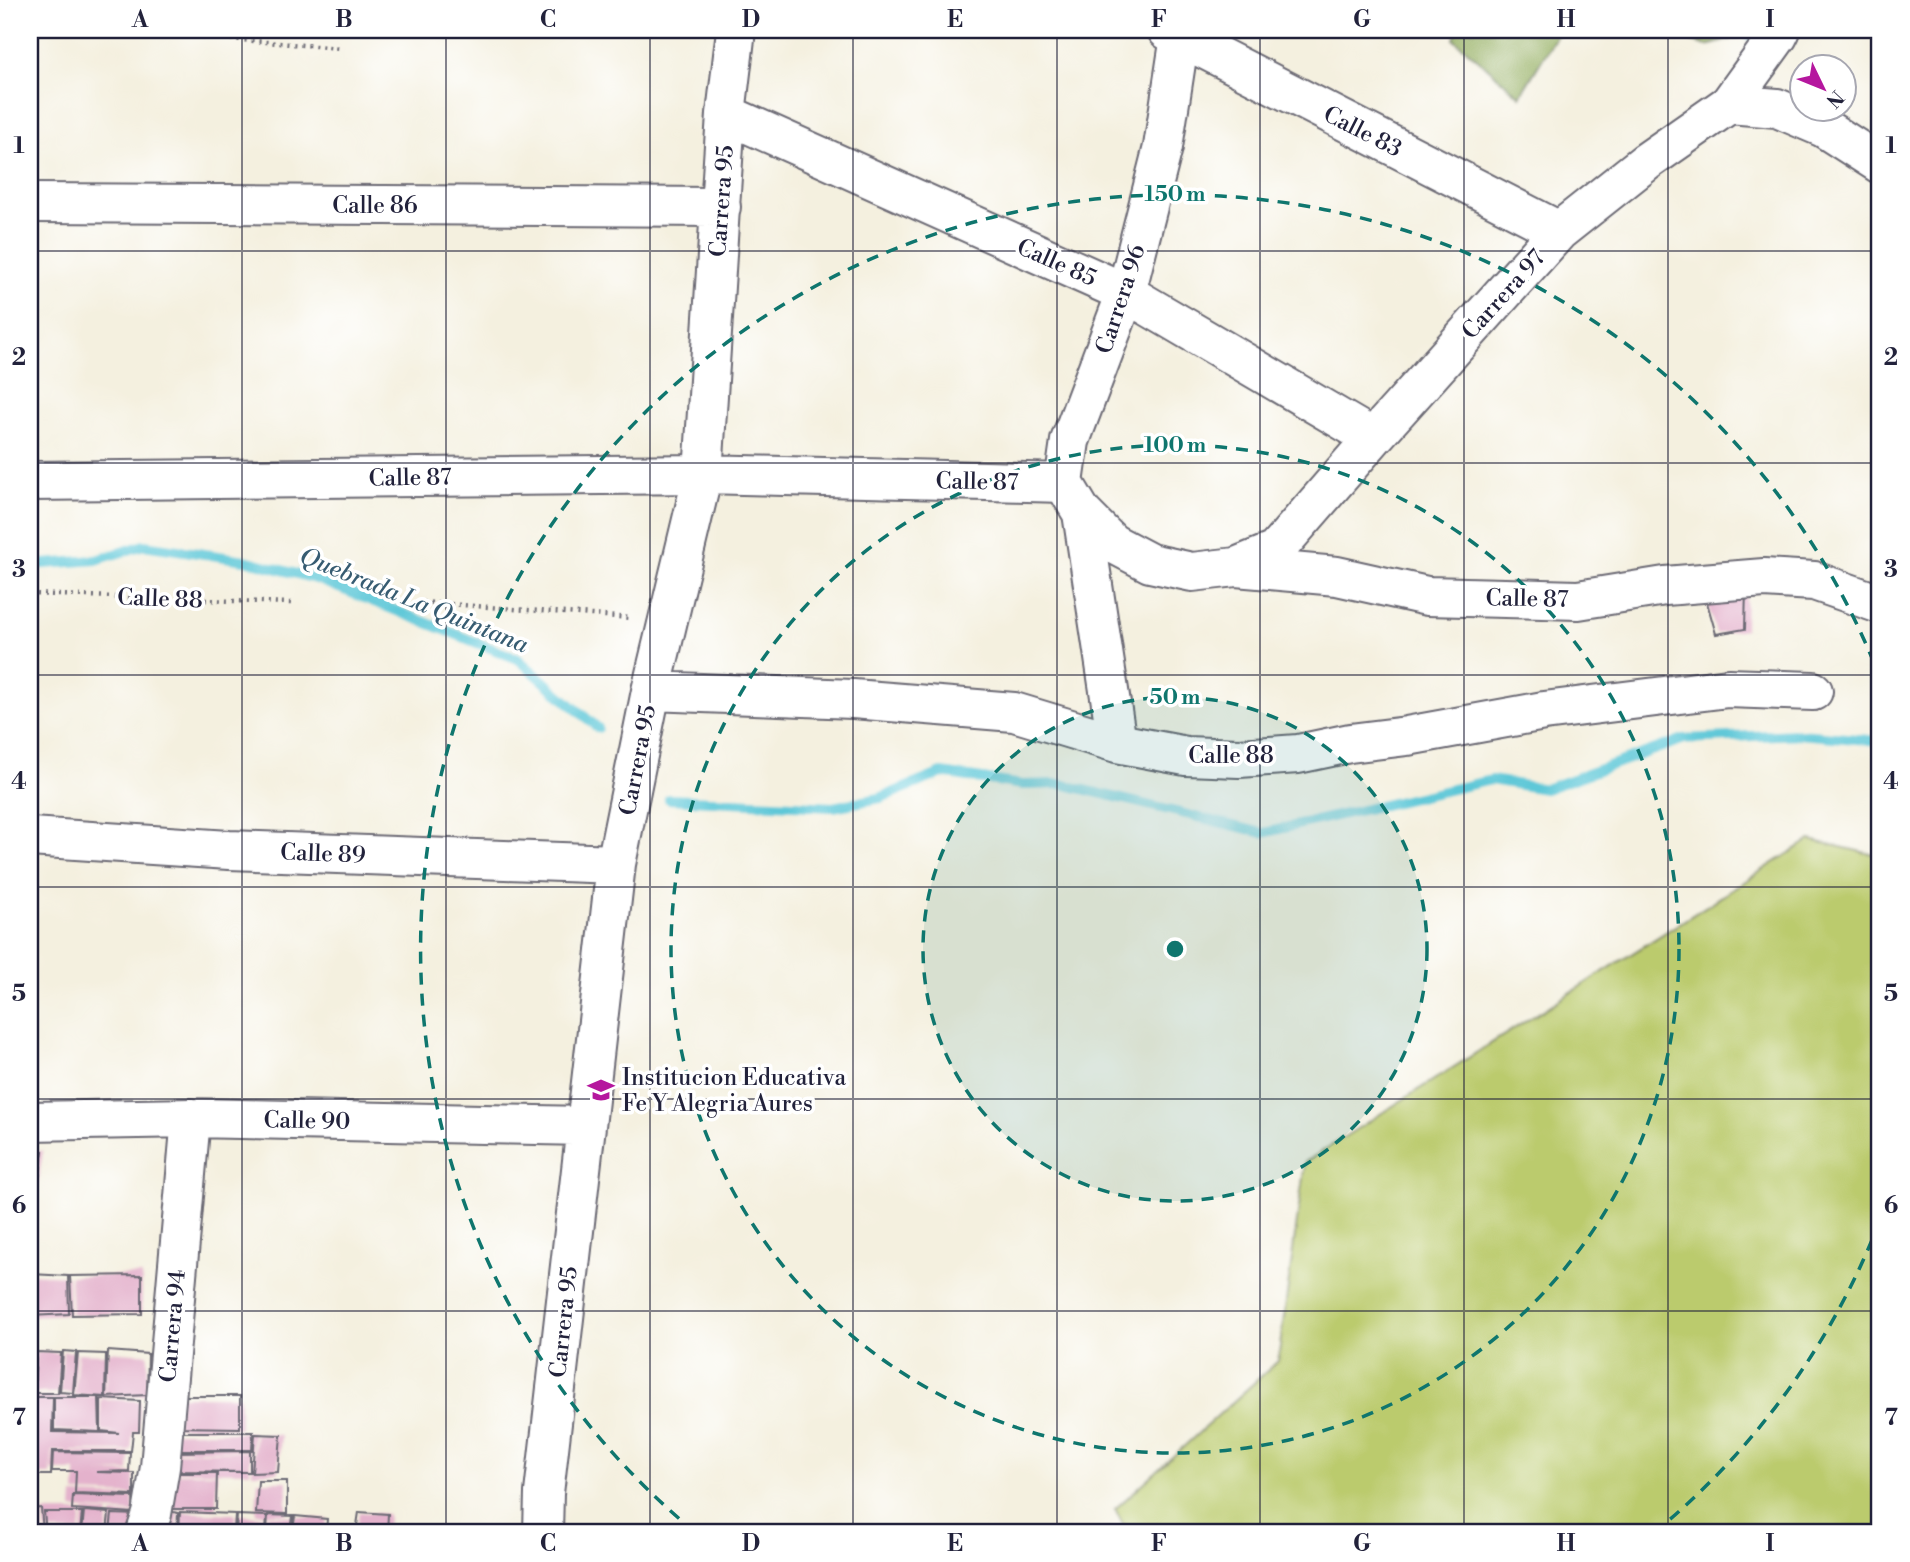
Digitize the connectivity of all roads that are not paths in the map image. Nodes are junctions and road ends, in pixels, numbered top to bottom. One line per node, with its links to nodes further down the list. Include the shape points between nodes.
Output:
1 (736, 30): 5 (street, Carrera 95)
2 (1781, 30): 4 (street, Carrera 97)
3 (1176, 32): 9 (street, Calle 83); 10 (street, Carrera 96, via 1163,148)
4 (1729, 104): 6 (street, via 1777,108 1824,128); 9 (street, Carrera 97)
5 (726, 114): 8 (street, Carrera 95); 10 (street, Calle 85)
6 (1880, 164)
7 (30, 203): 8 (street, Calle 86)
8 (721, 207): 12 (street, Carrera 95)
9 (1559, 231): 11 (street, Carrera 97)
10 (1126, 293): 11 (street, Calle 85); 14 (street, Carrera 96, via 1070,441)
11 (1373, 438): 15 (street, Carrera 97, via 1275,551)
12 (704, 474): 13 (street, Calle 87); 14 (street, Calle 87); 17 (street, Carrera 95)
13 (30, 481)
14 (1073, 498): 15 (street, Calle 87, via 1112,543 1150,563 1192,572); 19 (street, Carrera 96)
15 (1236, 567): 16 (street, Calle 87, via 1337,576 1427,596 1578,600 1665,586 1764,578 1814,581)
16 (1880, 604)
17 (651, 691): 19 (street, Calle 88, via 853,699 1014,712); 21 (street, Carrera 95)
18 (1812, 691): 19 (street, Calle 88, via 1715,690 1544,711 1298,754 1186,756)
19 (1117, 743)
20 (30, 837): 21 (street, Calle 89, via 229,850)
21 (617, 863): 24 (street, Carrera 95)
22 (191, 1118): 23 (street, Calle 90); 24 (street, Calle 90); 25 (street, Carrera 94, via 160,1467)
23 (30, 1121)
24 (584, 1126): 26 (street, Carrera 95)
25 (146, 1532)
26 (543, 1532)

